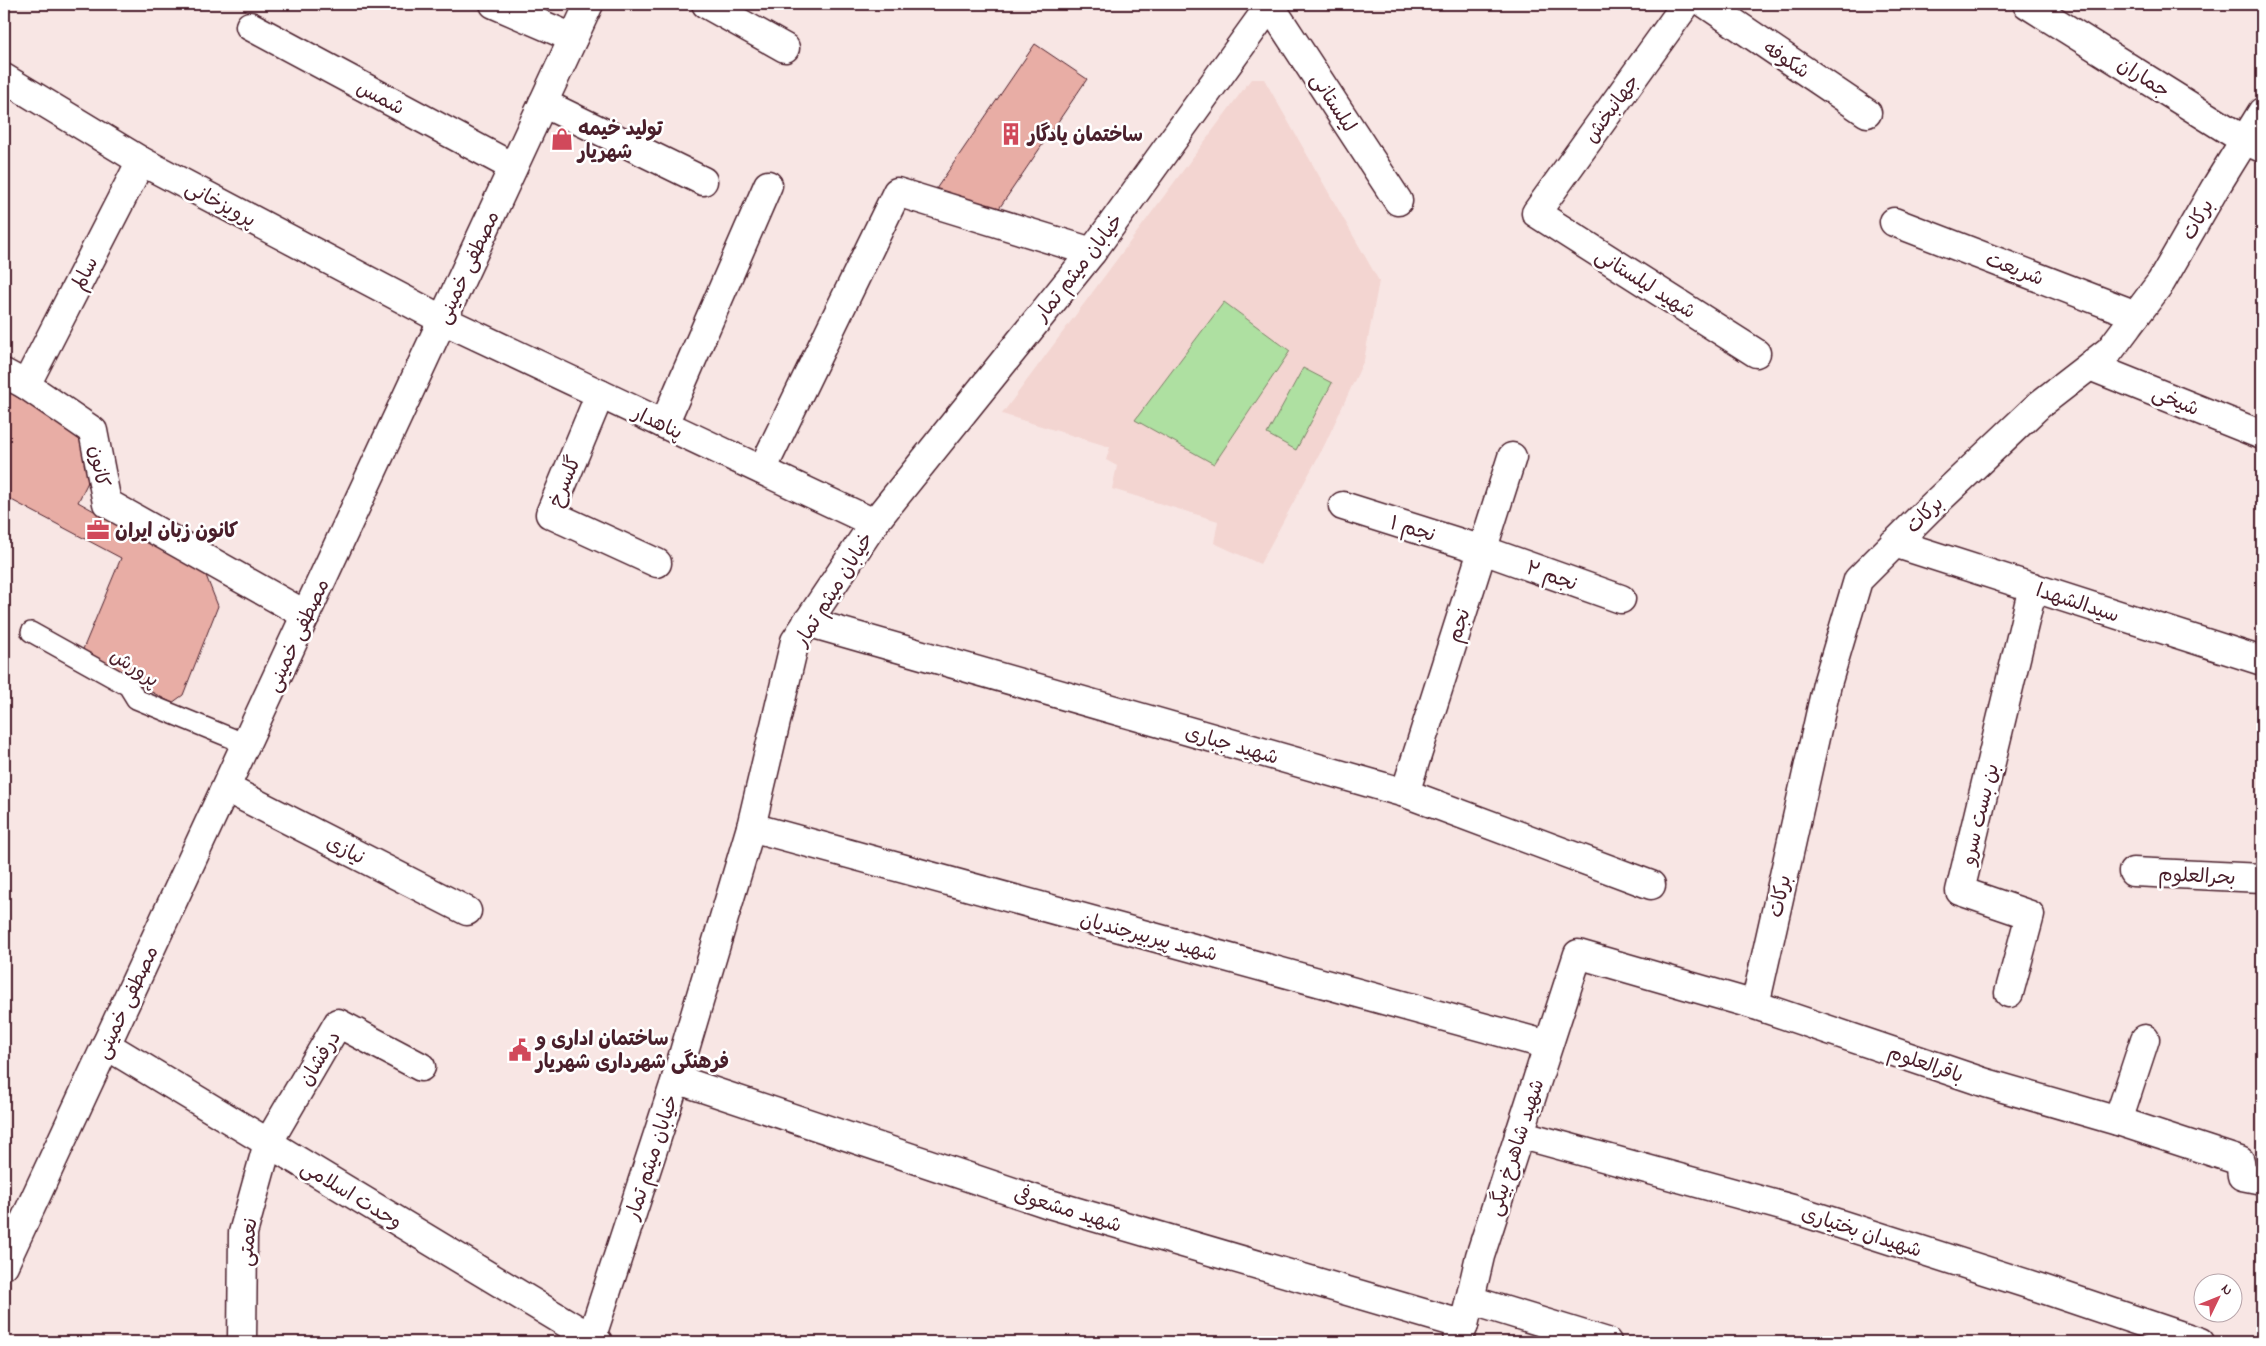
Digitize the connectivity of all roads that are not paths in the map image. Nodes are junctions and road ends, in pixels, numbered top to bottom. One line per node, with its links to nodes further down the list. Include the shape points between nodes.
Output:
1 (494, 4): 9 (street)
2 (589, 4): 9 (street, مصطفی خمینی)
3 (706, 4): 10 (street)
4 (1270, 4): 20 (street, لیلستانی); 23 (street, خیابان میثم تمار)
5 (1686, 4): 21 (street, جهانبخش)
6 (1706, 4): 14 (street, شکوفه)
7 (2027, 4): 15 (street, جماران)
8 (250, 26): 17 (street, شمس)
9 (573, 38): 12 (street, مصطفی خمینی)
10 (785, 48)
11 (4, 78): 16 (street, پرویزخانی)
12 (543, 103): 17 (street, مصطفی خمینی); 18 (street)
13 (2262, 112): 15 (street, برکات)
14 (1867, 113)
15 (2253, 144): 24 (street, برکات)
16 (141, 161): 25 (street, پرویزخانی); 28 (street, سالم)
17 (513, 168): 25 (street, مصطفی خمینی)
18 (703, 181)
19 (768, 185): 30 (street)
20 (1398, 201)
21 (1536, 213): 26 (street, شهید لیلستانی)
22 (1894, 222): 24 (street, شریعت)
23 (1092, 252): 33 (street, via 897,192); 35 (street, خیابان میثم تمار)
24 (2136, 316): 27 (street, برکات, via 2110,350)
25 (442, 320): 29 (street, پناهدار); 41 (street, مصطفی خمینی)
26 (1756, 353)
27 (2090, 366): 31 (street, شیخی); 36 (street, برکات, via 2039,405)
28 (15, 379): 41 (street, کانون, via 93,431 107,503)
29 (600, 394): 30 (street, پناهدار); 38 (street, گلسرخ, via 550,514)
30 (664, 424): 33 (street, پناهدار)
31 (2262, 435)
32 (1512, 457): 37 (street, نجم)
33 (762, 470): 35 (street, پناهدار)
34 (1342, 506): 37 (street, نجم ۱)
35 (874, 523): 42 (street, خیابان میثم تمار)
36 (1894, 543): 39 (street, سیدالشهدا); 55 (street, برکات, via 1858,580 1855,589 1827,684)
37 (1482, 550): 40 (street, نجم ۲); 47 (street, نجم)
38 (657, 563)
39 (2033, 587): 44 (street, سیدالشهدا); 54 (street, بن بست سرو, via 1960,890 2030,915)
40 (1621, 600)
41 (306, 615): 45 (street, مصطفی خمینی)
42 (807, 622): 47 (street, شهید جباری); 48 (street, خیابان میثم تمار, via 795,641)
43 (31, 632): 45 (lane, پرورش, via 128,686 136,699)
44 (2262, 661)
45 (246, 744): 46 (street, مصطفی خمینی)
46 (226, 788): 52 (street, نیازی); 57 (street, مصطفی خمینی)
47 (1405, 793): 51 (street, شهید جباری)
48 (751, 827): 58 (street, شهید پیربیرجندیان); 60 (street, خیابان میثم تمار)
49 (2133, 872): 50 (street, بحرالعلوم)
50 (2262, 878)
51 (1651, 885)
52 (467, 911)
53 (1578, 954): 55 (street, باقرالعلوم); 58 (street, شهید شاهرخ بیگی)
54 (2010, 993)
55 (1755, 1005): 61 (street, باقرالعلوم, via 1986,1084)
56 (2145, 1039): 61 (street)
57 (106, 1045): 63 (street, وحدت اسلامی); 65 (street, مصطفی خمینی)
58 (1548, 1045): 62 (street, شهید شاهرخ بیگی)
59 (421, 1067): 63 (street, درفشان, via 338,1024)
60 (676, 1079): 67 (street, شهید مشعوفی, via 1046,1203); 68 (street, خیابان میثم تمار)
61 (2118, 1121): 64 (street, باقرالعلوم, via 2240,1162 2242,1176)
62 (1519, 1134): 67 (street, شهید شاهرخ بیگی, via 1480,1256); 71 (street, شهیدان بختیاری, via 1796,1210)
63 (268, 1143): 68 (street, وحدت اسلامی); 69 (street, نعمتی, via 244,1233)
64 (2262, 1180)
65 (10, 1238): 66 (street, مصطفی خمینی)
66 (4, 1265)
67 (1464, 1322): 70 (street, شهید مشعوفی)
68 (593, 1341)
69 (242, 1342)
70 (1607, 1342)
71 (2200, 1342)

